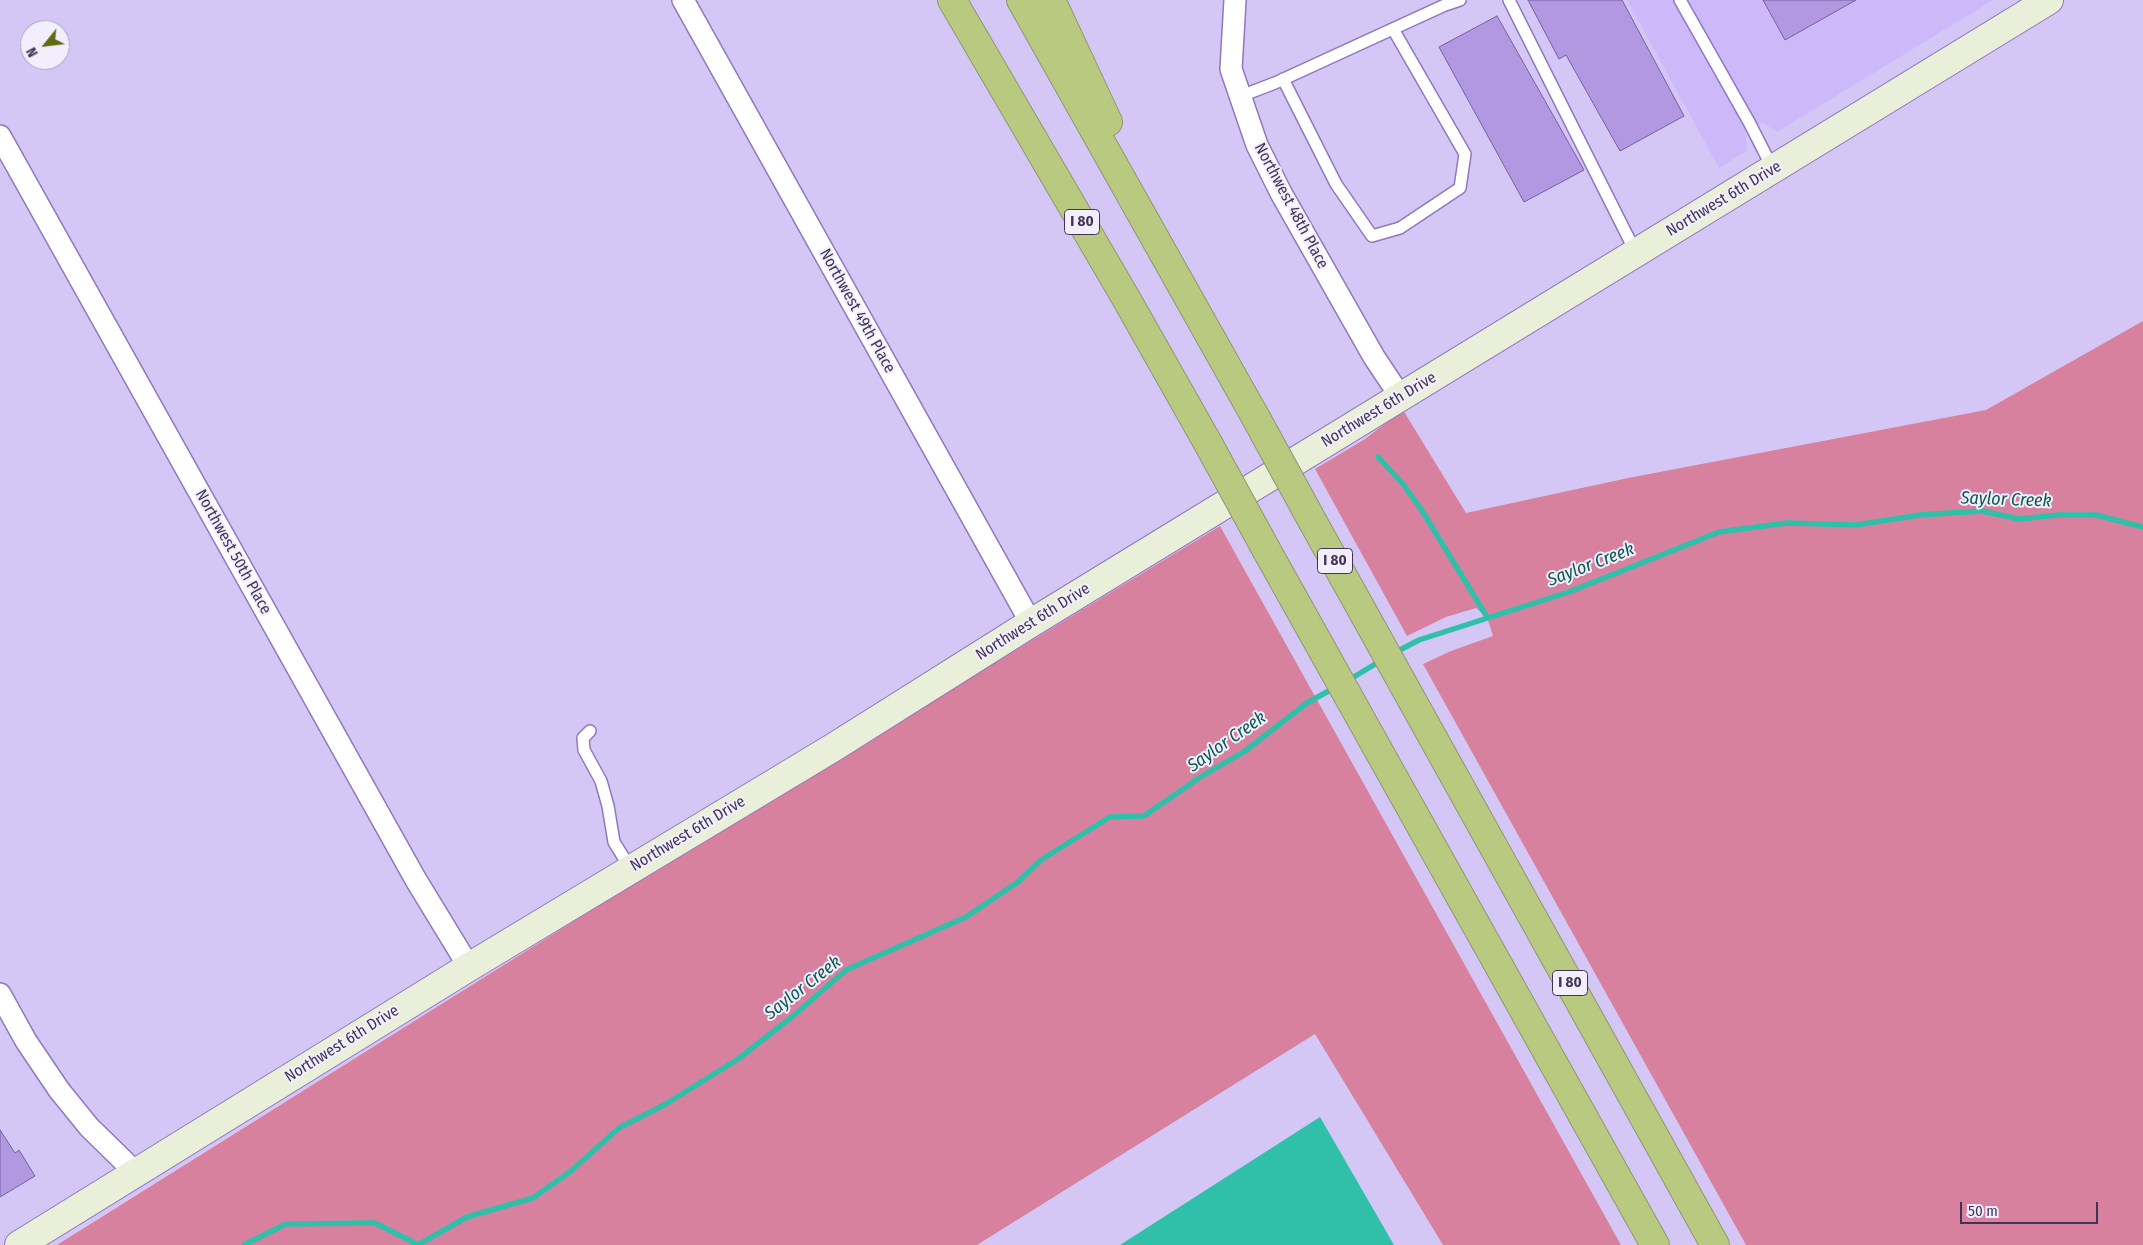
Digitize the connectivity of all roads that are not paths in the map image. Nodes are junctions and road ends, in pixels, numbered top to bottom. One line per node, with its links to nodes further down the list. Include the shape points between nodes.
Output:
1 (683, 0): 20 (street, Northwest 49th Place)
2 (931, 0): 18 (highway, via 989,96)
3 (952, 0): 18 (highway, I 80)
4 (1021, 0): 17 (highway, I 80)
5 (1051, 0): 17 (highway)
6 (1234, 0): 13 (street, Northwest 48th Place, via 1231,69)
7 (1460, 0): 11 (lane)
8 (1509, 0): 16 (lane)
9 (1680, 0): 15 (lane)
10 (2049, 0): 15 (main road, Northwest 6th Drive)
11 (1393, 29): 12 (lane); 12 (lane, via 1464,154 1460,188 1400,228 1372,236 1336,184)
12 (1283, 79): 13 (lane)
13 (1241, 96): 19 (street, Northwest 48th Place, via 1257,145 1281,193 1374,357)
14 (0, 136): 23 (street, Northwest 50th Place, via 416,880)
15 (1773, 169): 16 (main road, Northwest 6th Drive)
16 (1636, 253): 19 (main road, Northwest 6th Drive)
17 (1182, 288): 28 (highway, I 80, bridge)
18 (1127, 300): 27 (highway, I 80, bridge)
19 (1400, 396): 20 (main road, Northwest 6th Drive)
20 (1030, 623): 22 (main road, Northwest 6th Drive, via 834,747)
21 (590, 731): 22 (lane, via 583,738 584,750 601,781 614,842)
22 (630, 868): 23 (main road, Northwest 6th Drive)
23 (469, 966): 25 (main road, Northwest 6th Drive)
24 (0, 994): 25 (street, via 59,1090 89,1127)
25 (135, 1172): 26 (main road, Northwest 6th Drive)
26 (19, 1245)
27 (1655, 1245)
28 (1716, 1245)

